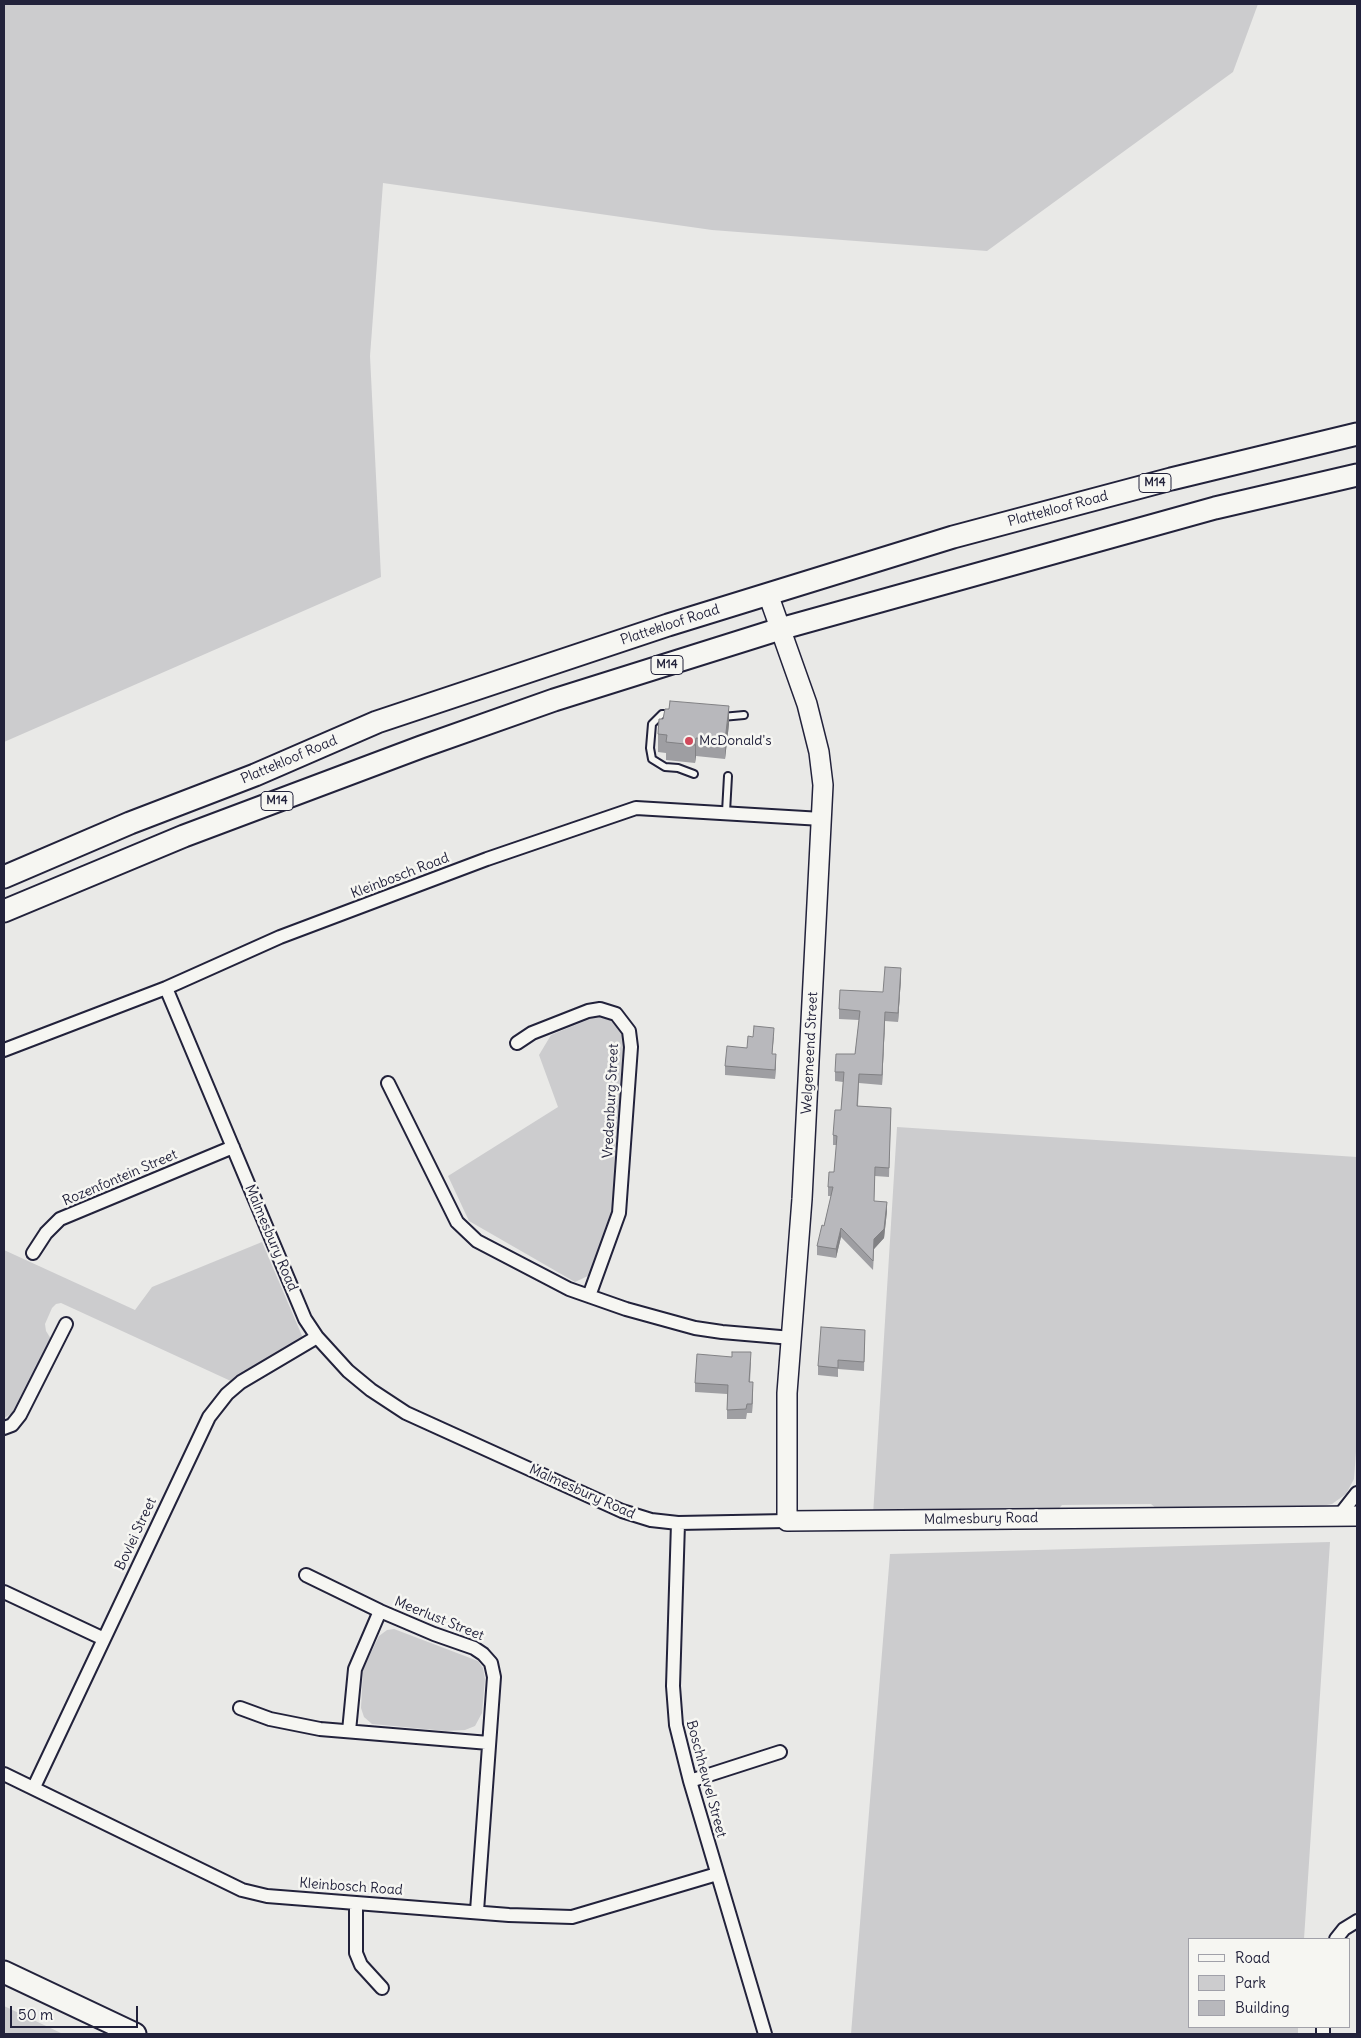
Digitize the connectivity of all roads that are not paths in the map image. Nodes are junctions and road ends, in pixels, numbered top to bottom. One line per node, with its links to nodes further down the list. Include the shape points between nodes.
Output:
1 (1357, 434): 3 (main road, Plattekloof Road / M14, via 953,537)
2 (1357, 475): 4 (main road, M14, via 1215,508)
3 (768, 594): 4 (street, Welgemeend Street); 12 (main road, Plattekloof Road / M14, via 377,722)
4 (780, 629): 11 (street, Welgemeend Street, via 807,704 819,752); 13 (main road, M14, via 554,700 420,747 184,836)
5 (677, 714): 8 (lane, via 662,714 652,724 650,754 657,763)
6 (744, 715): 7 (lane)
7 (717, 717)
8 (694, 774)
9 (728, 776): 10 (lane)
10 (726, 812): 11 (street, Kleinbosch Road); 14 (street, Kleinbosch Road, via 636,808 621,812 280,937)
11 (822, 818): 23 (street, Welgemeend Street)
12 (4, 877)
13 (4, 911)
14 (166, 988): 16 (street, Kleinbosch Road); 18 (street, Malmesbury Road)
15 (517, 1043): 20 (street, Vredenburg Street, via 532,1032 588,1010 600,1009 616,1014 629,1031 631,1047 619,1213)
16 (4, 1050)
17 (388, 1083): 20 (street, via 457,1222 466,1233 569,1289)
18 (233, 1147): 19 (street, Rozenfontein Street, via 60,1219); 22 (street, Malmesbury Road)
19 (33, 1253)
20 (589, 1296): 23 (street, via 695,1328)
21 (66, 1324): 24 (street, via 20,1415 12,1426)
22 (316, 1336): 28 (street, Malmesbury Road, via 348,1371 386,1402 406,1413 622,1511 650,1520); 32 (street, Bovlei Street, via 247,1378 217,1405)
23 (792, 1338): 27 (street, Welgemeend Street, via 787,1393)
24 (4, 1428)
25 (1357, 1493): 26 (street)
26 (1348, 1516): 27 (street, Malmesbury Road)
27 (787, 1521): 28 (street, Malmesbury Road)
28 (678, 1523): 38 (street, Boschheuvel Street, via 674,1712)
29 (306, 1575): 31 (street, Meerlust Street)
30 (4, 1592): 32 (street)
31 (380, 1611): 34 (street, Meerlust Street, via 355,1669); 35 (street, Meerlust Street, via 474,1648 491,1663 494,1677)
32 (104, 1639): 39 (street, Bovlei Street)
33 (240, 1708): 34 (street, via 270,1719)
34 (349, 1731): 35 (street)
35 (489, 1743): 42 (street, Meerlust Street)
36 (780, 1752): 38 (street)
37 (4, 1774): 39 (street, Kleinbosch Road)
38 (690, 1781): 40 (street, Boschheuvel Street)
39 (34, 1787): 41 (street, Kleinbosch Road, via 242,1890 267,1896)
40 (717, 1874): 42 (street, Kleinbosch Road, via 572,1917); 48 (street, Boschheuvel Street)
41 (356, 1902): 42 (street, Kleinbosch Road); 46 (street, via 356,1953 361,1965)
42 (477, 1911)
43 (1357, 1921): 44 (street)
44 (1337, 1938)
45 (4, 1972): 47 (main road)
46 (382, 1988)
47 (135, 2034)
48 (765, 2034)

